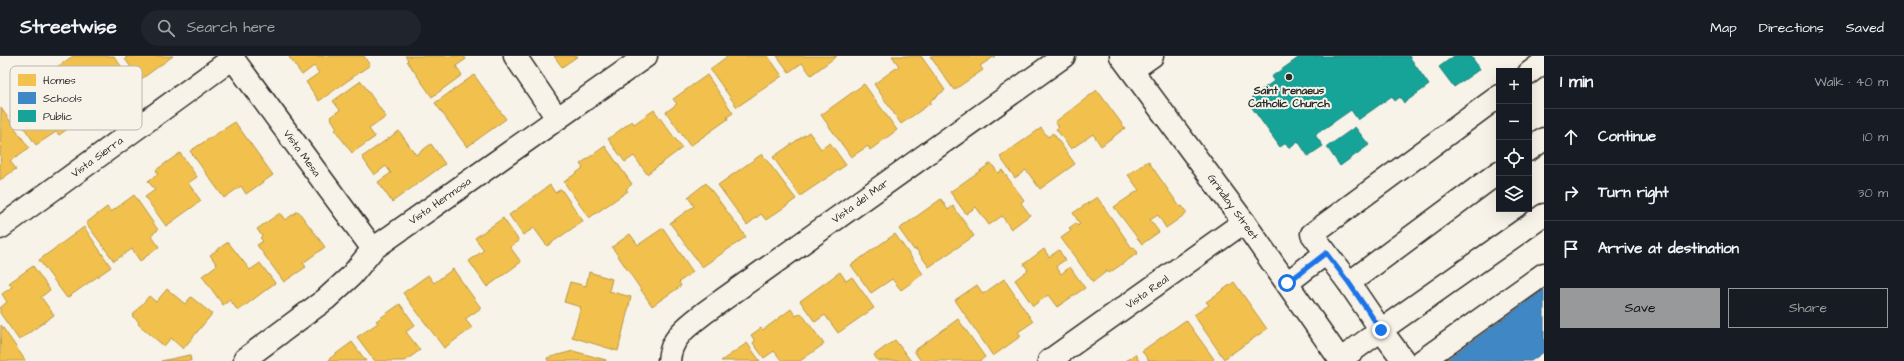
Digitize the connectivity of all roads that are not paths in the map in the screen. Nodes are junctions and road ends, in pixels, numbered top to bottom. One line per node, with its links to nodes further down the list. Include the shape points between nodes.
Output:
1 (515, 56): 10 (street)
2 (646, 56): 10 (street, Vista Hermosa)
3 (1064, 56): 26 (street, Vista del Mar, via 707,310 679,334 672,346)
4 (1152, 56): 7 (street)
5 (232, 57): 11 (street, Vista Sierra); 19 (street, Vista Mesa)
6 (1544, 62): 8 (street)
7 (1126, 63): 17 (street, Grindlay Street)
8 (1532, 71)
9 (1496, 98): 20 (street, via 1312,234)
10 (557, 118): 19 (street, Vista Hermosa)
11 (142, 123)
12 (133, 130): 18 (street, Vista Sierra)
13 (1544, 139): 14 (street)
14 (1532, 148)
15 (1496, 174): 23 (street)
16 (1544, 215): 24 (street)
17 (1244, 222): 22 (street, Grindlay Street); 28 (street, Vista Real)
18 (0, 228)
19 (373, 249): 25 (street, Vista Hermosa, via 351,276 326,299)
20 (1326, 253): 22 (street); 23 (street)
21 (1544, 274): 30 (street)
22 (1287, 283): 27 (street, Grindlay Street)
23 (1349, 283): 24 (street)
24 (1381, 330): 27 (street); 29 (street)
25 (246, 359)
26 (669, 359)
27 (1340, 360)
28 (1049, 361)
29 (1404, 361)
30 (1422, 361)

